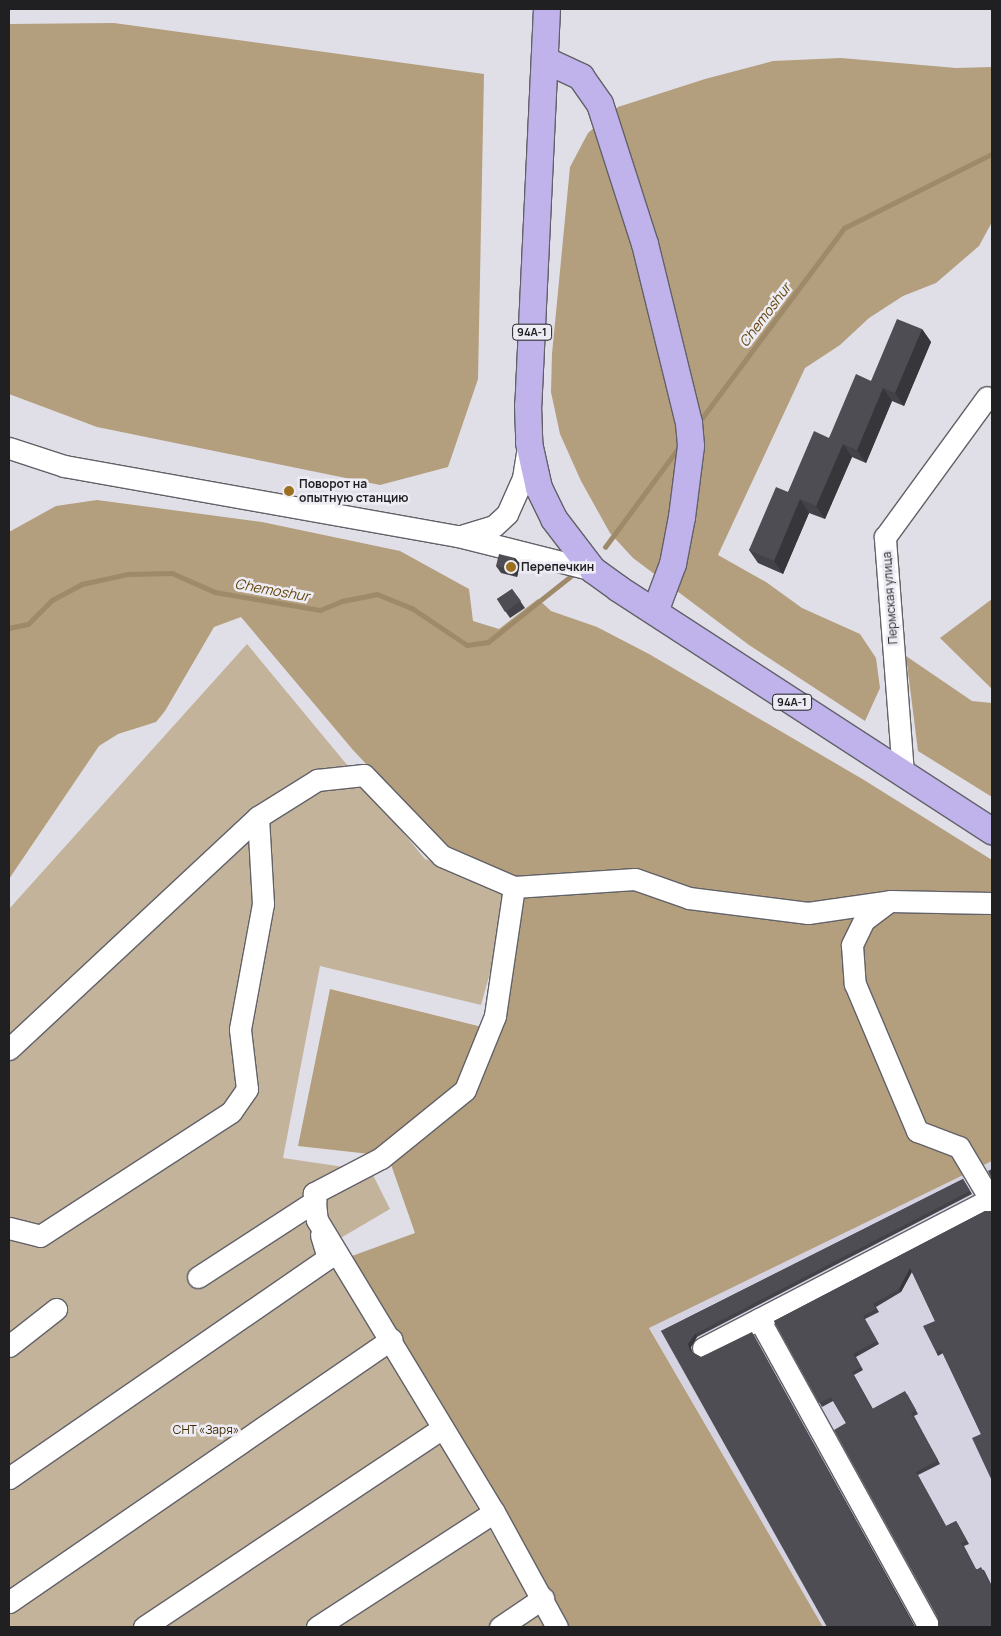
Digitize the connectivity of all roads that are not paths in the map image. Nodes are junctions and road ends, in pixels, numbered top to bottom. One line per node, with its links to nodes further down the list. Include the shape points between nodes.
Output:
1 (547, 9): 2 (main road, 94А-1)
2 (547, 61): 4 (main road, 94А-1); 8 (main road, via 581,77 600,104 645,244 690,435 673,564)
3 (988, 397): 9 (street, Пермская улица, via 885,537)
4 (529, 443): 6 (street, via 523,478 507,514 494,526); 7 (main road, 94А-1, via 539,488 554,519)
5 (9, 448): 6 (street, via 64,466)
6 (458, 536): 7 (street)
7 (593, 570): 8 (main road, 94А-1)
8 (655, 612): 9 (main road, 94А-1)
9 (903, 773): 11 (main road, 94А-1)
10 (258, 818): 12 (street, via 317,780 364,774 442,856); 15 (street); 18 (street, via 262,904 240,1029 247,1089 231,1112 40,1236)
11 (992, 830)
12 (514, 887): 13 (street, via 635,879 689,898 808,913); 17 (street, via 495,1016 465,1090 381,1158 314,1193)
13 (890, 901): 14 (street); 16 (street, via 864,920 852,945 855,984 917,1131 960,1147)
14 (992, 902)
15 (9, 1049)
16 (991, 1201): 21 (street)
17 (316, 1210): 19 (street); 22 (street); 26 (street, via 328,1258)
18 (9, 1228)
19 (198, 1278)
20 (56, 1309): 23 (street)
21 (759, 1319): 24 (street); 34 (street)
22 (391, 1339): 25 (street); 29 (street)
23 (9, 1346)
24 (703, 1348)
25 (441, 1428): 27 (street); 30 (street)
26 (9, 1478)
27 (494, 1512): 28 (street); 31 (street)
28 (544, 1598): 32 (street); 33 (street)
29 (9, 1602)
30 (144, 1627)
31 (317, 1627)
32 (500, 1627)
33 (557, 1627)
34 (929, 1627)

